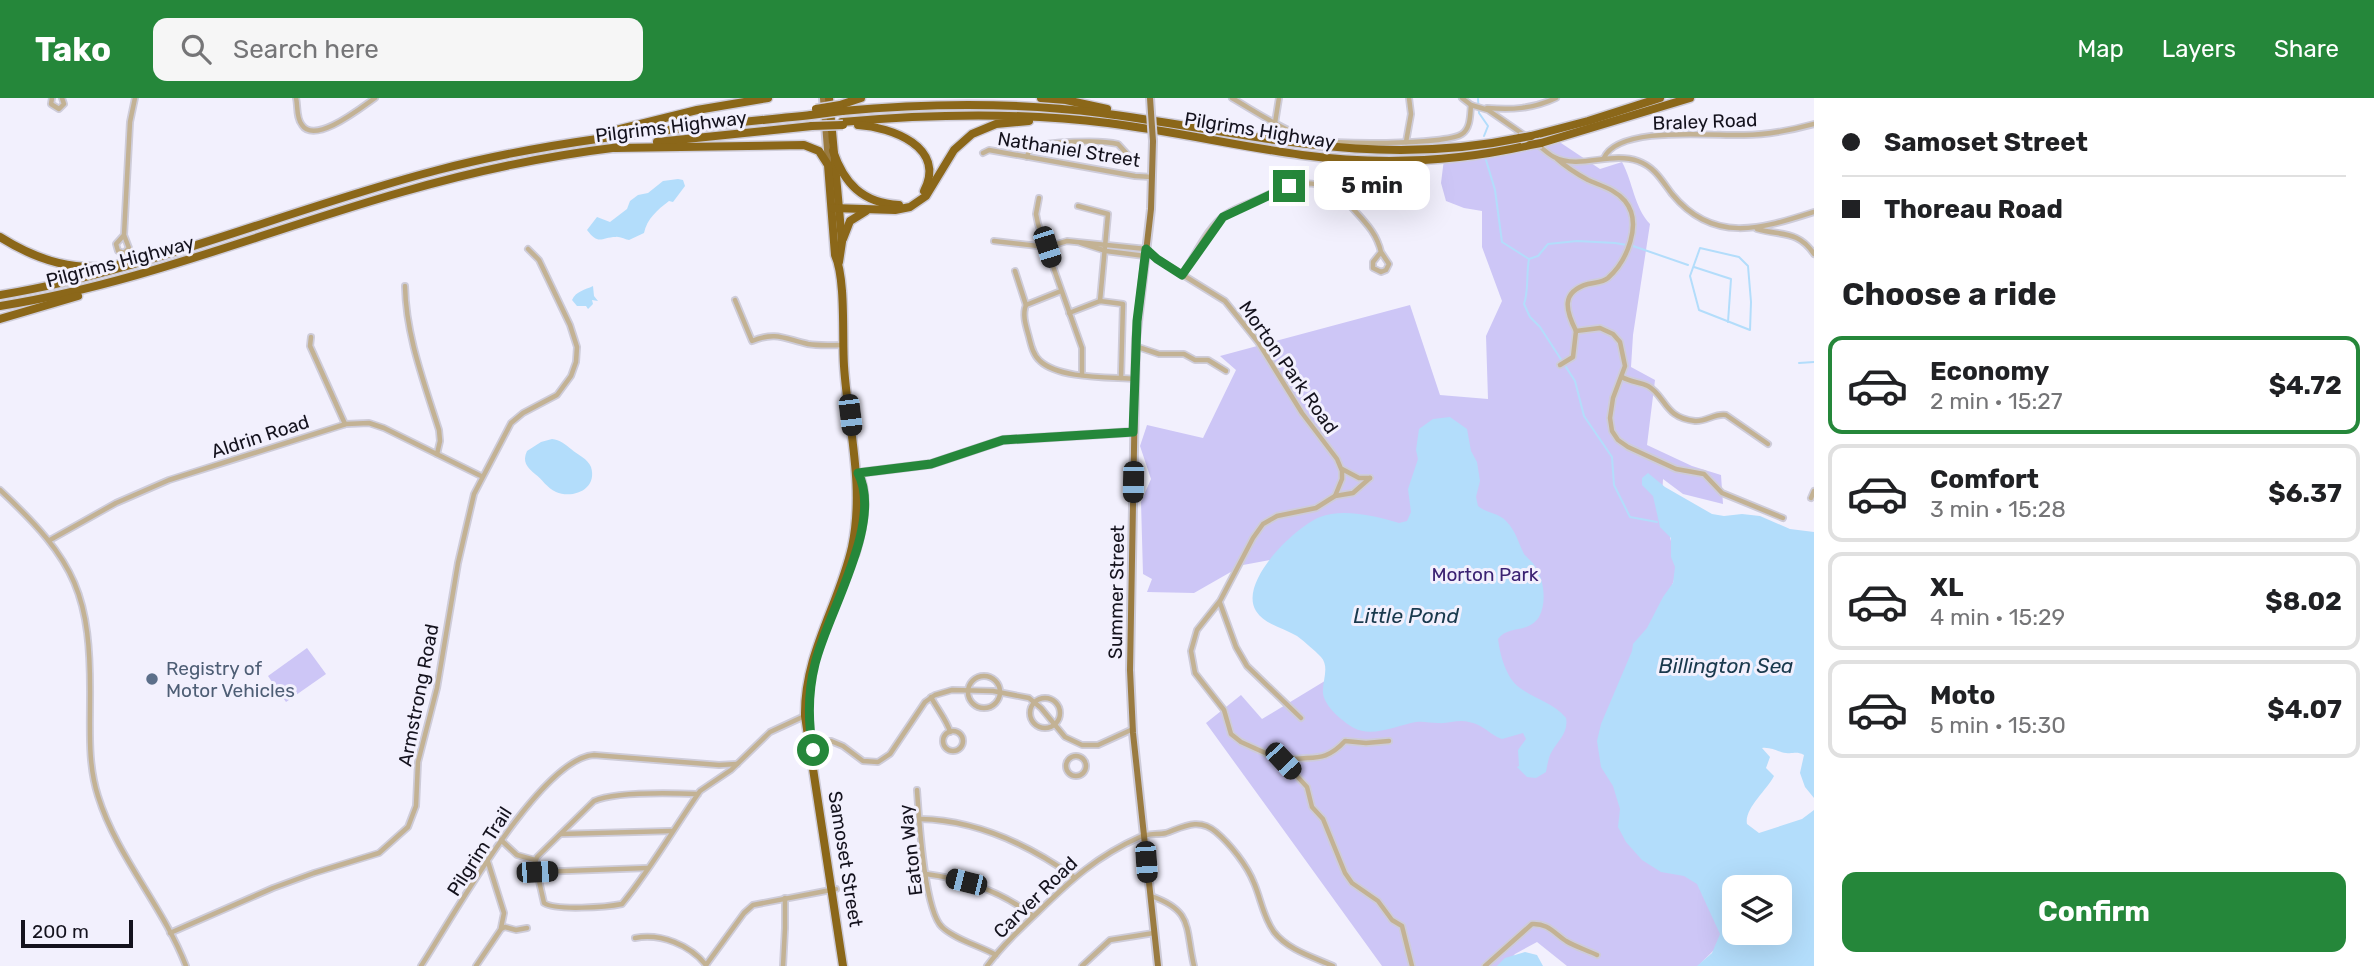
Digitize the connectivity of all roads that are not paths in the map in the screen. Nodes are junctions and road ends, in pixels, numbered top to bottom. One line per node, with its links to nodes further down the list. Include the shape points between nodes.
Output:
1 (52, 98): 2 (street, via 51,104 59,109 64,104)
2 (62, 98)
3 (135, 98): 45 (street)
4 (296, 98): 5 (street, via 301,124 314,131 340,121)
5 (375, 98)
6 (768, 98): 29 (highway)
7 (822, 98): 37 (main road, Samoset Street)
8 (829, 98): 31 (highway, Samoset Street)
9 (861, 98): 20 (highway)
10 (1041, 98): 22 (highway)
11 (1150, 98): 38 (main road, Summer Street, bridge)
12 (1232, 98): 24 (street)
13 (1279, 98): 24 (street)
14 (1409, 98): 28 (street)
15 (1462, 98): 19 (street)
16 (1556, 98): 21 (street, via 1519,109)
17 (1660, 98): 27 (highway, Pilgrims Highway)
18 (1690, 98): 27 (highway, bridge, via 1541,143)
19 (1472, 105): 21 (street); 28 (street, via 1467,128 1459,136)
20 (841, 108): 22 (highway, Pilgrims Highway, via 971,104 1058,108); 29 (highway, Pilgrims Highway, bridge)
21 (1484, 108): 35 (street)
22 (1143, 119): 27 (highway, Pilgrims Highway, bridge, via 1299,145 1366,150)
23 (1112, 123): 25 (highway, Pilgrims Highway, via 979,114); 27 (highway, Pilgrims Highway, via 1342,159 1485,153); 42 (highway, via 1031,121 987,126 954,150 922,200 904,209)
24 (1275, 123): 28 (street, via 1316,141)
25 (842, 124): 30 (highway, Pilgrims Highway, bridge); 31 (highway, via 878,127 912,142 928,164 927,184 920,196 907,204 878,201 846,180)
26 (1814, 124): 36 (street, Braley Road, via 1746,135 1636,139 1614,147)
27 (1530, 140)
28 (1406, 142)
29 (568, 143): 58 (highway, Pilgrims Highway, via 413,177)
30 (615, 148): 37 (highway, via 804,145 819,151); 61 (highway, Pilgrims Highway, via 439,182)
31 (833, 151): 41 (highway, Samoset Street)
32 (983, 153): 34 (street, Nathaniel Street, via 989,150)
33 (1129, 156): 34 (street, via 1113,142 1044,144 1031,147)
34 (1027, 157): 38 (street, Nathaniel Street)
35 (1553, 157): 36 (street, via 1577,162); 71 (street, via 1611,189 1626,201 1632,217 1630,246 1608,278 1585,285 1570,296 1567,311)
36 (1604, 158): 44 (street, via 1632,159 1650,167 1700,219 1725,227)
37 (828, 165): 41 (highway, Samoset Street)
38 (1152, 177): 54 (main road, Summer Street)
39 (1039, 198): 51 (street, via 1036,214)
40 (1078, 206): 50 (street, via 1108,214)
41 (835, 209): 42 (highway); 48 (highway, Samoset Street); 57 (highway, Samoset Street)
42 (875, 209): 48 (highway, via 853,218)
43 (1814, 212): 44 (street)
44 (1752, 228): 56 (street, via 1794,235)
45 (124, 235)
46 (0, 237): 58 (highway, via 36,257 66,266)
47 (994, 241): 51 (street)
48 (842, 242): 57 (highway, Samoset Street)
49 (1080, 243): 50 (street); 51 (street); 53 (street)
50 (1107, 244): 53 (street); 54 (street)
51 (1047, 247): 63 (street)
52 (528, 249): 87 (street, Armstrong Road, via 539,260 570,325 576,362 556,395 510,423)
53 (1106, 251): 54 (street); 66 (street)
54 (1146, 252): 60 (street, Morton Park Road); 74 (main road, Summer Street)
55 (1381, 252): 55 (street, via 1390,264 1381,272 1372,264); 60 (street, via 1375,234 1339,194 1319,184 1300,183 1227,214)
56 (1814, 254)
57 (839, 262): 73 (highway, Samoset Street)
58 (143, 263): 64 (highway, Pilgrims Highway)
59 (1015, 271): 67 (street)
60 (1182, 275): 85 (street, Morton Park Road, via 1233,308)
61 (124, 280): 68 (highway, Pilgrims Highway); 70 (highway)
62 (405, 286): 84 (street, via 415,357 439,430)
63 (1061, 291): 67 (street); 69 (street)
64 (0, 295)
65 (736, 300): 73 (street, via 752,341 781,335 812,344)
66 (1100, 301): 69 (street); 79 (street, via 1124,306)
67 (1027, 305): 77 (street, via 1025,323 1040,361 1053,369)
68 (0, 306)
69 (1069, 313): 77 (street, via 1082,348)
70 (0, 319)
71 (1576, 331): 75 (street, via 1574,352); 78 (street, via 1600,328 1618,338 1625,358)
72 (311, 337): 81 (street, via 310,346)
73 (843, 345): 86 (highway, Samoset Street)
74 (1135, 346): 76 (street, via 1208,360); 80 (main road, Summer Street)
75 (1562, 364)
76 (1226, 372)
77 (1082, 374): 79 (street)
78 (1622, 377): 83 (street, via 1647,386 1679,417 1699,421 1726,415); 92 (street, via 1610,418 1618,440 1676,469 1704,474 1722,493)
79 (1121, 378): 80 (street)
80 (1135, 379): 82 (main road, Summer Street)
81 (345, 424): 84 (street, Aldrin Road, via 376,425); 93 (street, Aldrin Road, via 144,489)
82 (1133, 432): 86 (main road, via 1003,440 931,464); 102 (main road, Summer Street)
83 (1768, 444)
84 (437, 453): 87 (street, Aldrin Road)
85 (1342, 469): 90 (street, via 1342,483); 90 (street, via 1370,478 1353,493)
86 (858, 473): 99 (highway, Samoset Street, via 853,540 812,656)
87 (481, 476): 129 (street, Armstrong Road, via 470,504 435,698 416,774 416,806 408,827 379,853 284,884)
88 (1814, 491): 91 (street)
89 (2, 492): 93 (street)
90 (1335, 496): 94 (street, via 1316,508 1277,516 1263,524)
91 (1811, 498)
92 (1783, 519)
93 (50, 540): 129 (street, via 73,578 87,624 90,748 97,794)
94 (1220, 602): 100 (street, via 1247,666); 108 (street, via 1193,636 1194,670 1224,710 1228,730 1236,739)
95 (969, 690): 96 (street); 96 (street, via 974,680 986,676 996,681); 96 (street, via 972,702 982,708 994,705); 97 (street)
96 (1000, 692): 98 (street)
97 (931, 697): 103 (street); 105 (street, via 882,760 863,761 831,741)
98 (1035, 703): 101 (street); 101 (street, via 1031,712 1035,724); 101 (street, via 1047,698 1056,702 1060,714)
99 (807, 714): 105 (highway, Samoset Street); 109 (street, via 766,735)
100 (1301, 718)
101 (1054, 725): 106 (street)
102 (1133, 729): 106 (street, via 1098,746); 115 (main road, Summer Street)
103 (950, 732): 103 (street, via 963,738 957,751 944,745)
104 (1389, 741): 108 (street, via 1345,741 1324,757)
105 (810, 743): 123 (highway, Samoset Street)
106 (1080, 744): 107 (street)
107 (1078, 756): 107 (street, via 1086,762 1086,769 1073,776 1065,765)
108 (1283, 761): 145 (street, via 1307,787 1312,807 1323,819 1352,883 1402,926)
109 (738, 764): 111 (street); 116 (street, Pilgrim Trail, via 581,757 528,804)
110 (917, 790): 112 (street, Eaton Way)
111 (698, 794): 113 (street); 114 (street, via 598,799)
112 (920, 819): 121 (street, Eaton Way); 122 (street, via 995,834)
113 (672, 831): 114 (street); 119 (street)
114 (560, 834): 117 (street)
115 (1144, 835): 122 (street, Carver Road, via 1097,859); 124 (main road, Summer Street); 144 (street, Carver Road, via 1163,834 1188,824 1216,832 1251,875 1274,932 1294,949)
116 (501, 840): 117 (street, via 517,855); 118 (street, Pilgrim Trail)
117 (536, 861): 120 (street)
118 (488, 862): 128 (street, via 504,913); 136 (street, Pilgrim Trail)
119 (647, 868): 120 (street); 120 (street, via 622,904 560,907 544,903)
120 (537, 872)
121 (926, 874): 126 (street, via 979,886); 132 (street, Eaton Way, via 932,911 940,926)
122 (1074, 877): 126 (street, Carver Road)
123 (834, 889): 125 (street); 139 (highway, Samoset Street)
124 (1149, 896): 130 (main road, Summer Street); 143 (street, via 1180,911)
125 (785, 898): 134 (street, via 748,908); 138 (street)
126 (1033, 916): 132 (street, Carver Road)
127 (527, 928): 128 (street)
128 (501, 929): 137 (street)
129 (170, 933): 135 (street)
130 (1154, 933): 141 (street, via 1110,940); 142 (main road, Summer Street)
131 (635, 938): 134 (street, via 671,941)
132 (996, 955): 140 (street, Carver Road)
133 (1597, 955): 146 (street, via 1567,942 1541,923 1532,924)
134 (706, 965)
135 (186, 966)
136 (421, 966)
137 (476, 966)
138 (783, 966)
139 (845, 966)
140 (987, 966)
141 (1082, 966)
142 (1158, 966)
143 (1194, 966)
144 (1333, 966)
145 (1412, 966)
146 (1485, 966)

